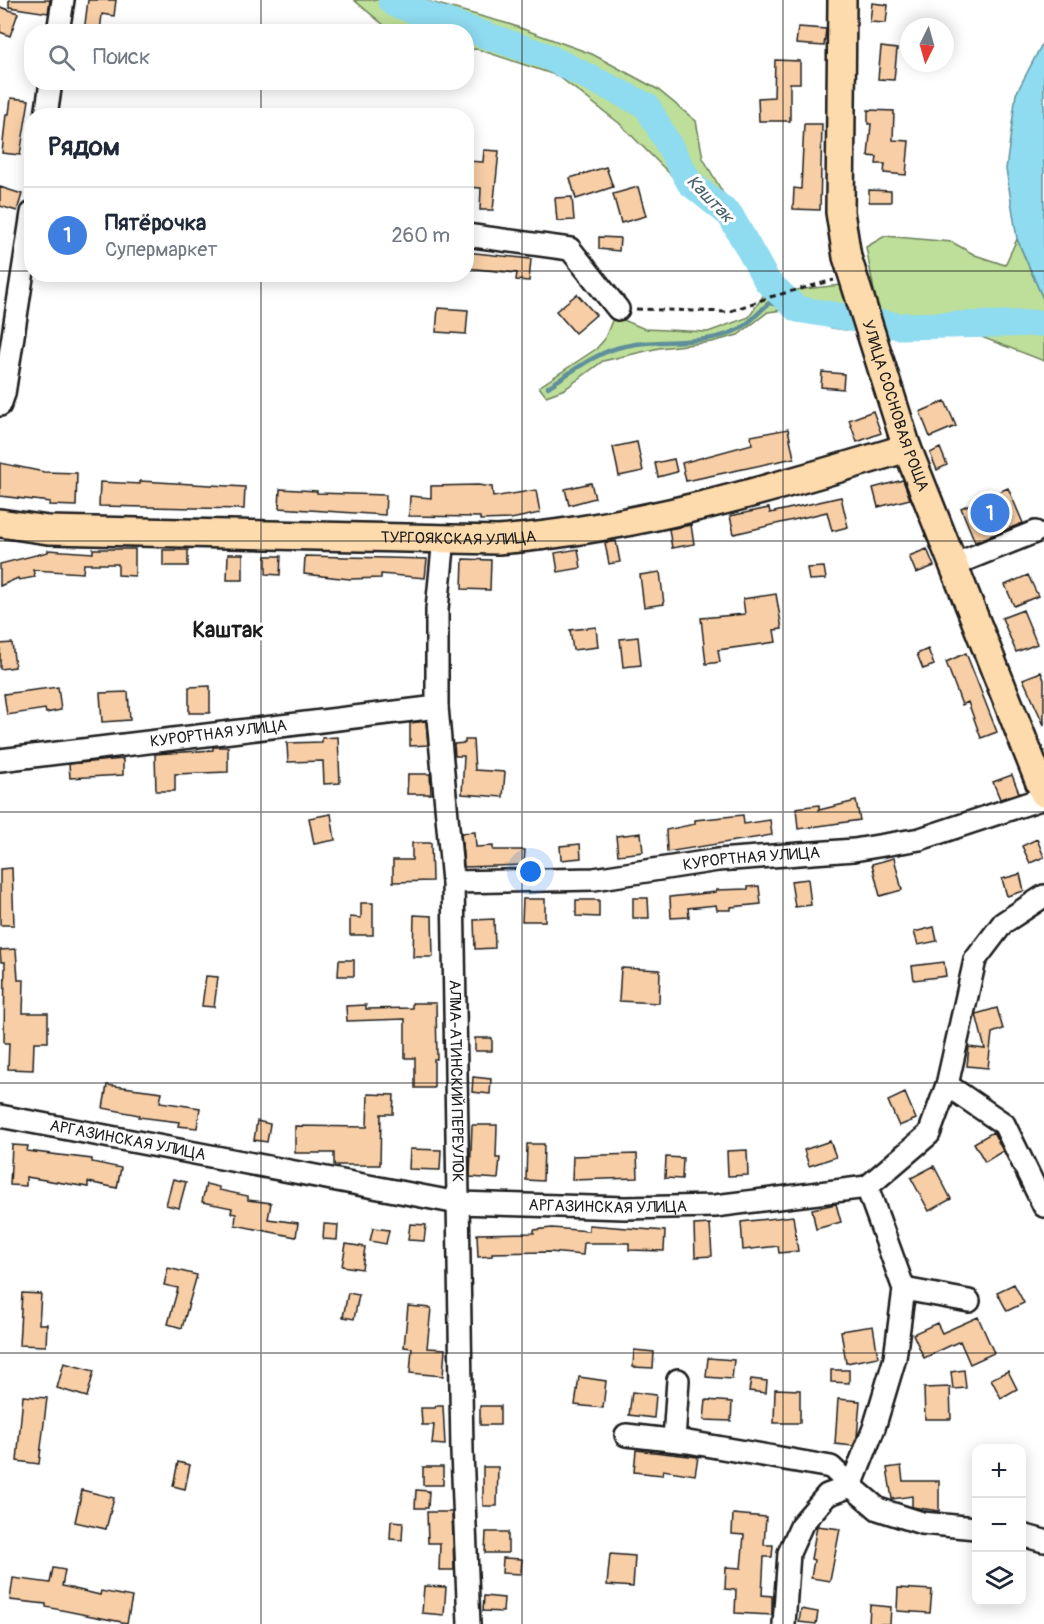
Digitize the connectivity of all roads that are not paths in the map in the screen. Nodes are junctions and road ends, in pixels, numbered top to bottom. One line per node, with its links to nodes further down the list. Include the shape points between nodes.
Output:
1 (63, 0): 3 (street)
2 (842, 0): 10 (main road, УЛИЦА СОСНОВАЯ РОЩА, via 843,268 871,331)
3 (59, 24)
4 (50, 90): 5 (street)
5 (47, 108)
6 (474, 237): 8 (street, via 570,249)
7 (24, 265): 9 (street)
8 (618, 309)
9 (0, 405)
10 (908, 448): 13 (main road, ТУРГОЯКСКАЯ УЛИЦА, via 801,480 600,528 498,540); 14 (main road, УЛИЦА СОСНОВАЯ РОЩА)
11 (0, 523): 13 (main road, ТУРГОЯКСКАЯ УЛИЦА, via 48,530)
12 (1035, 532): 14 (street)
13 (444, 538): 15 (street, АЛМА-АТИНСКИЙ ПЕРЕУЛОК, via 437,609)
14 (954, 565): 17 (main road, УЛИЦА СОСНОВАЯ РОЩА)
15 (437, 707): 16 (street, КУРОРТНАЯ УЛИЦА); 19 (street, АЛМА-АТИНСКИЙ ПЕРЕУЛОК)
16 (0, 760)
17 (1044, 793)
18 (1044, 798): 19 (street, КУРОРТНАЯ УЛИЦА, via 920,839 854,850 718,860 594,879)
19 (453, 882): 24 (street, АЛМА-АТИНСКИЙ ПЕРЕУЛОК)
20 (1044, 896): 21 (street, via 1003,923 975,960)
21 (947, 1085): 23 (street, via 929,1134); 25 (street, via 1004,1124)
22 (0, 1116): 24 (street, АРГАЗИНСКАЯ УЛИЦА)
23 (867, 1186): 24 (street, АРГАЗИНСКАЯ УЛИЦА, via 715,1206 625,1208); 26 (street)
24 (458, 1203): 35 (street, АЛМА-АТИНСКИЙ ПЕРЕУЛОК)
25 (1044, 1206)
26 (904, 1289): 27 (street); 31 (street, via 895,1358)
27 (969, 1301)
28 (678, 1380): 30 (street)
29 (626, 1435): 30 (street)
30 (674, 1440): 31 (street, via 831,1467)
31 (851, 1486): 32 (street, via 878,1509 922,1523); 36 (street, via 827,1495 802,1524 789,1553)
32 (972, 1528)
33 (1026, 1536): 34 (street)
34 (1044, 1542)
35 (469, 1624)
36 (784, 1624)

